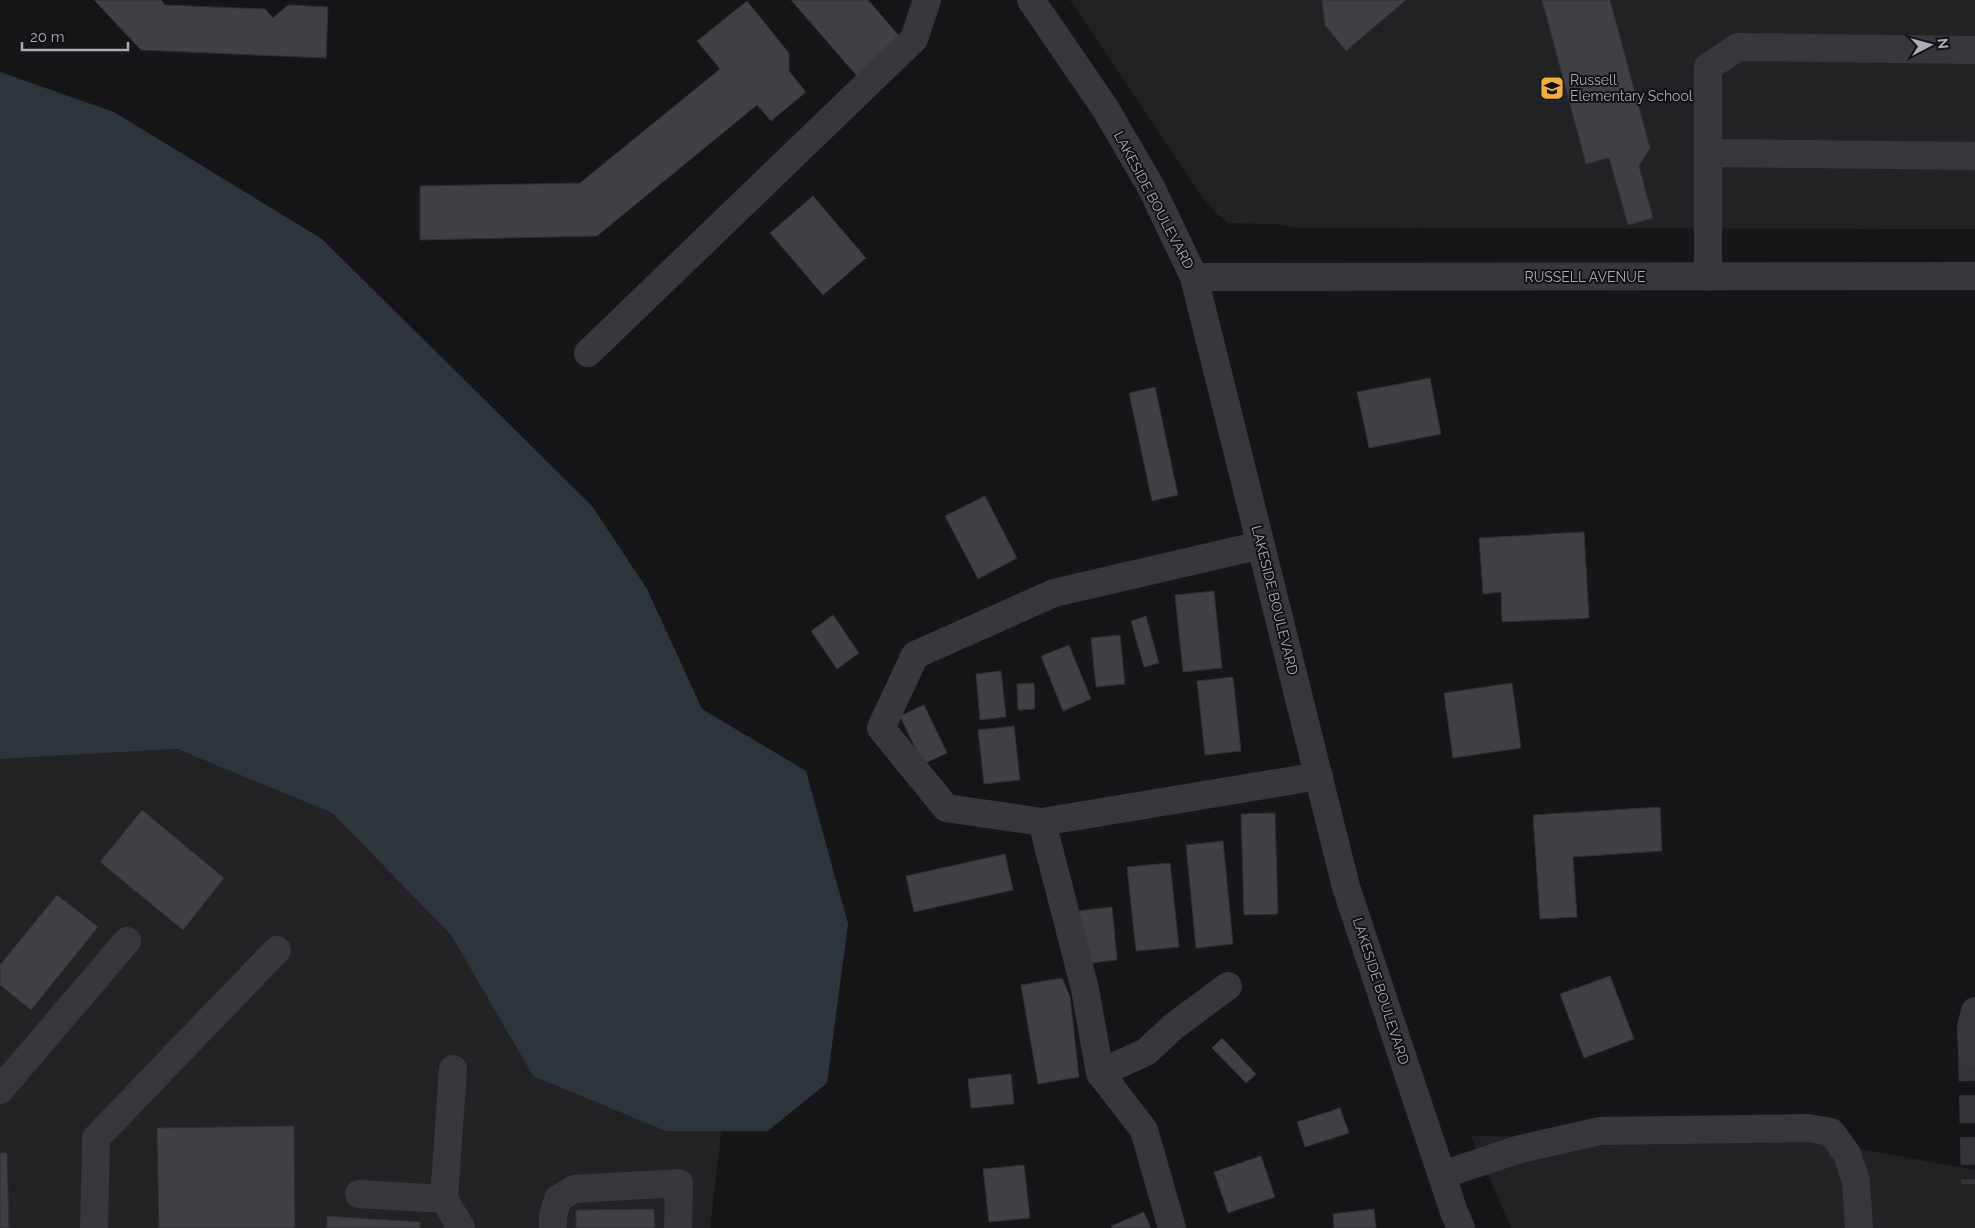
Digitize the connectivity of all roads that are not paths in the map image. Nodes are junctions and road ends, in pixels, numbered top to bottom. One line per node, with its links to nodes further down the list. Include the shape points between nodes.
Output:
1 (927, 0): 9 (street, via 914,39)
2 (1031, 0): 8 (street, LAKESIDE BOULEVARD, via 1105,108 1151,187)
3 (1975, 50): 4 (street, via 1738,47 1708,67)
4 (1708, 153): 5 (street); 6 (street)
5 (1975, 156)
6 (1708, 276): 7 (street, RUSSELL AVENUE); 8 (street, RUSSELL AVENUE)
7 (1975, 276)
8 (1194, 277): 10 (street, LAKESIDE BOULEVARD)
9 (588, 353)
10 (1261, 545): 11 (street, LAKESIDE BOULEVARD); 12 (street, via 1054,593 915,655 881,728 946,808)
11 (1319, 776): 12 (street); 21 (street, LAKESIDE BOULEVARD, via 1346,887)
12 (1042, 822): 19 (street, via 1085,989)
13 (127, 941): 20 (street)
14 (277, 950): 24 (street, via 96,1138)
15 (1228, 986): 19 (street, via 1174,1026 1146,1052)
16 (1975, 1010): 17 (street, via 1971,1027)
17 (1972, 1053)
18 (453, 1069): 23 (street)
19 (1100, 1073): 28 (street, via 1144,1130)
20 (0, 1090)
21 (1442, 1176): 29 (street, LAKESIDE BOULEVARD); 30 (street, via 1520,1149 1600,1131 1808,1128 1831,1132 1847,1154 1856,1181)
22 (359, 1194): 23 (street)
23 (444, 1199): 25 (street)
24 (94, 1228)
25 (461, 1228)
26 (553, 1228): 27 (street, via 558,1199 574,1189 679,1183)
27 (678, 1228)
28 (1172, 1228)
29 (1461, 1228)
30 (1859, 1228)

